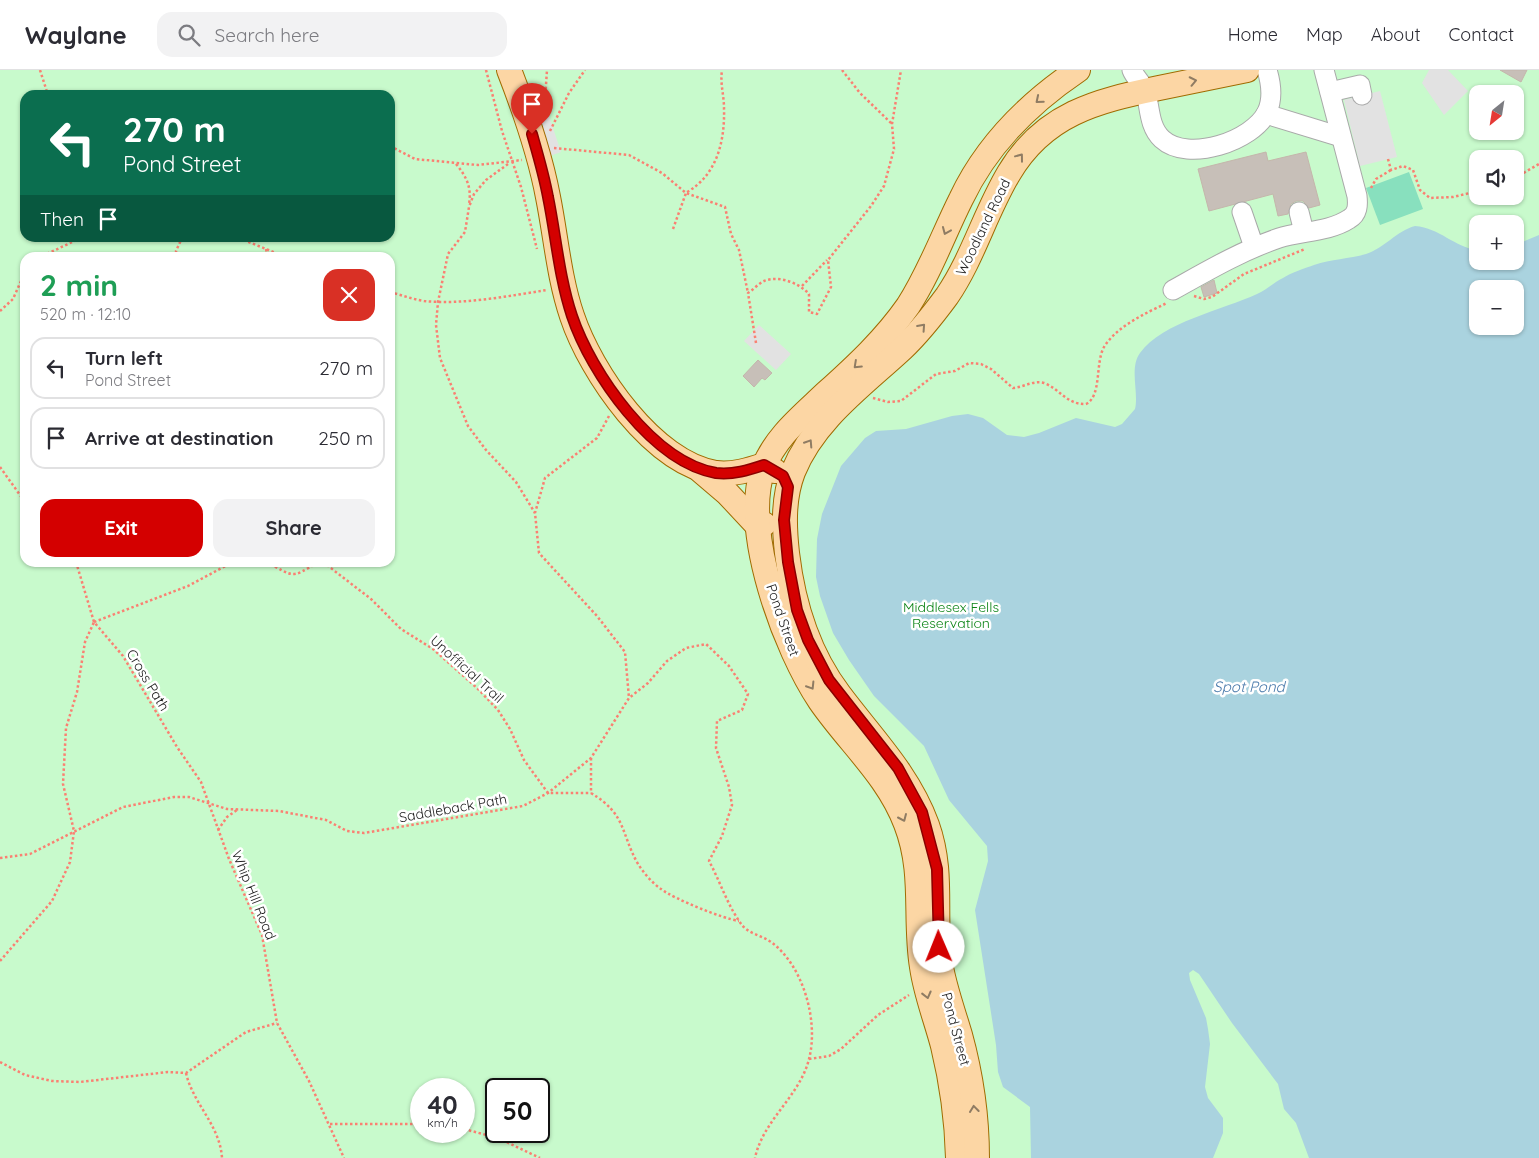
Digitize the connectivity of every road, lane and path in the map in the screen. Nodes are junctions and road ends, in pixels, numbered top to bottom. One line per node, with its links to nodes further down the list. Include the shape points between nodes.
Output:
1 (40, 70): 13 (path)
2 (509, 70): 21 (main road)
3 (547, 70): 18 (path)
4 (585, 70): 21 (path)
5 (722, 70): 30 (path, via 720,82 724,108 717,158 710,174)
6 (842, 70): 19 (path)
7 (901, 70): 19 (path)
8 (1078, 70): 57 (main road, one-way to 57, via 1021,116 993,148 972,176 929,270 906,309 871,351 788,429)
9 (1132, 70): 14 (street)
10 (1247, 70): 14 (main road, Woodland Road, one-way to 10)
11 (1268, 70): 17 (street, via 1271,95)
12 (1324, 70): 15 (street)
13 (46, 90)
14 (1146, 91): 17 (street, via 1150,118 1158,135 1180,148 1201,148 1239,138 1252,131); 55 (main road, Woodland Road, one-way to 14, via 905,346 945,298 970,257 1007,176 1028,146 1048,128 1080,109)
15 (1330, 92): 16 (street, via 1360,85); 20 (street)
16 (1362, 95)
17 (1266, 114): 20 (street)
18 (544, 116)
19 (892, 124): 44 (path, via 894,149 884,186)
20 (1341, 137): 36 (street, via 1357,196 1357,210 1347,220)
21 (543, 138): 25 (path, via 529,157); 30 (path, via 568,151 629,155 662,173); 47 (main road, via 548,197)
22 (395, 149): 24 (path, via 415,159)
23 (1388, 159): 27 (path)
24 (455, 163): 25 (path); 35 (path, via 466,176 470,196)
25 (510, 163): 35 (path, via 486,180 474,194)
26 (1539, 164): 28 (path)
27 (1391, 170): 29 (path, via 1376,179); 31 (path, via 1408,166 1413,170 1420,190 1430,198)
28 (1524, 173)
29 (1370, 191)
30 (686, 193): 34 (path); 49 (path, via 725,206)
31 (1469, 194)
32 (1242, 212): 40 (street)
33 (1299, 212): 36 (street)
34 (673, 229)
35 (465, 232): 52 (path, via 448,254)
36 (1307, 240): 40 (street); 51 (path, via 1244,274 1212,297)
37 (71, 242): 41 (path)
38 (250, 242): 39 (path)
39 (266, 248): 42 (path); 43 (path)
40 (1254, 248): 50 (street)
41 (46, 252)
42 (267, 252)
43 (275, 252)
44 (828, 260): 46 (path); 46 (path, via 831,287 817,314 809,312 809,294)
45 (20, 283): 53 (path, via 13,299)
46 (802, 286): 49 (path, via 788,280 765,281)
47 (564, 288): 52 (path); 59 (main road, via 583,343 609,387 660,445)
48 (395, 293): 52 (path)
49 (748, 293): 54 (path)
50 (1174, 296): 55 (path, via 1111,338 1101,354 1095,394 1086,404 1071,402 1043,383 1013,388 991,369 974,363 936,374 901,401 872,398)
51 (1192, 296)
52 (438, 302): 62 (path, via 436,325 440,358 468,426 516,482)
53 (0, 311)
54 (756, 343)
55 (858, 389): 60 (main road, Woodland Road, one-way to 55, via 814,434)
56 (612, 411): 62 (path, via 597,438 545,478)
57 (764, 465): 59 (main road, via 725,474); 60 (main road, via 783,476); 64 (main road, via 756,496)
58 (0, 467): 61 (path)
59 (696, 467): 64 (main road, via 727,493)
60 (788, 487): 63 (main road, Pond Street)
61 (20, 495)
62 (534, 514): 71 (path, via 539,553 625,652)
63 (784, 520): 64 (main road); 95 (main road, Pond Street, one-way to 63, via 975,1117 966,1061 939,958 938,878 929,831 898,768 838,693 808,640 790,579)
64 (756, 524): 82 (main road, Pond Street, one-way to 82, via 781,623 799,667 822,704 880,776 906,825 918,876 919,948)
65 (78, 567): 70 (path, Cross Path)
66 (224, 567): 70 (path, via 188,586)
67 (274, 567): 68 (path, via 287,575)
68 (309, 567)
69 (329, 567): 74 (path, Unofficial Trail, via 478,688 498,710 524,760)
70 (94, 622): 75 (path, Cross Path, via 123,656 201,782); 78 (path, via 85,642 77,692 66,728 63,784)
71 (629, 698): 72 (path, Saddleback Path); 80 (path, Saddleback Path, via 648,683 667,661 686,648 706,644 729,666 748,694 742,710 717,721 716,748 732,804 722,836 709,861)
72 (591, 758): 73 (path); 74 (path, Saddleback Path)
73 (591, 793): 74 (path); 80 (path, via 622,822 638,863 662,890)
74 (548, 794): 76 (path, Saddleback Path, via 522,806 364,833 347,831 326,820 279,811)
75 (210, 805): 76 (path, Saddleback Path); 77 (path, Whip Hill Road); 78 (path, Saddleback Path, via 188,797 148,801 123,807)
76 (237, 810): 77 (path)
77 (218, 830): 83 (path, Whip Hill Road, via 262,935)
78 (74, 831): 79 (path, Saddleback Path, via 30,854); 81 (path, via 70,862 52,900)
79 (0, 858)
80 (739, 921): 84 (path, via 747,930 771,942 800,978 809,1012)
81 (0, 961)
82 (925, 985): 84 (path, via 878,1015 829,1056); 94 (main road, Pond Street, one-way to 94, via 948,1069)
83 (277, 1023): 86 (path, via 246,1032); 87 (path, Whip Hill Road)
84 (809, 1059): 93 (path, via 800,1079 763,1134)
85 (0, 1062): 86 (path, via 25,1075 52,1081 80,1082 168,1072)
86 (186, 1073): 90 (path, via 194,1097 217,1134)
87 (330, 1124): 88 (path); 91 (path, Whip Hill Road)
88 (410, 1124)
89 (475, 1132): 92 (path, via 498,1138)
90 (222, 1158)
91 (344, 1158)
92 (540, 1158)
93 (755, 1158)
94 (958, 1158)
95 (977, 1158)

